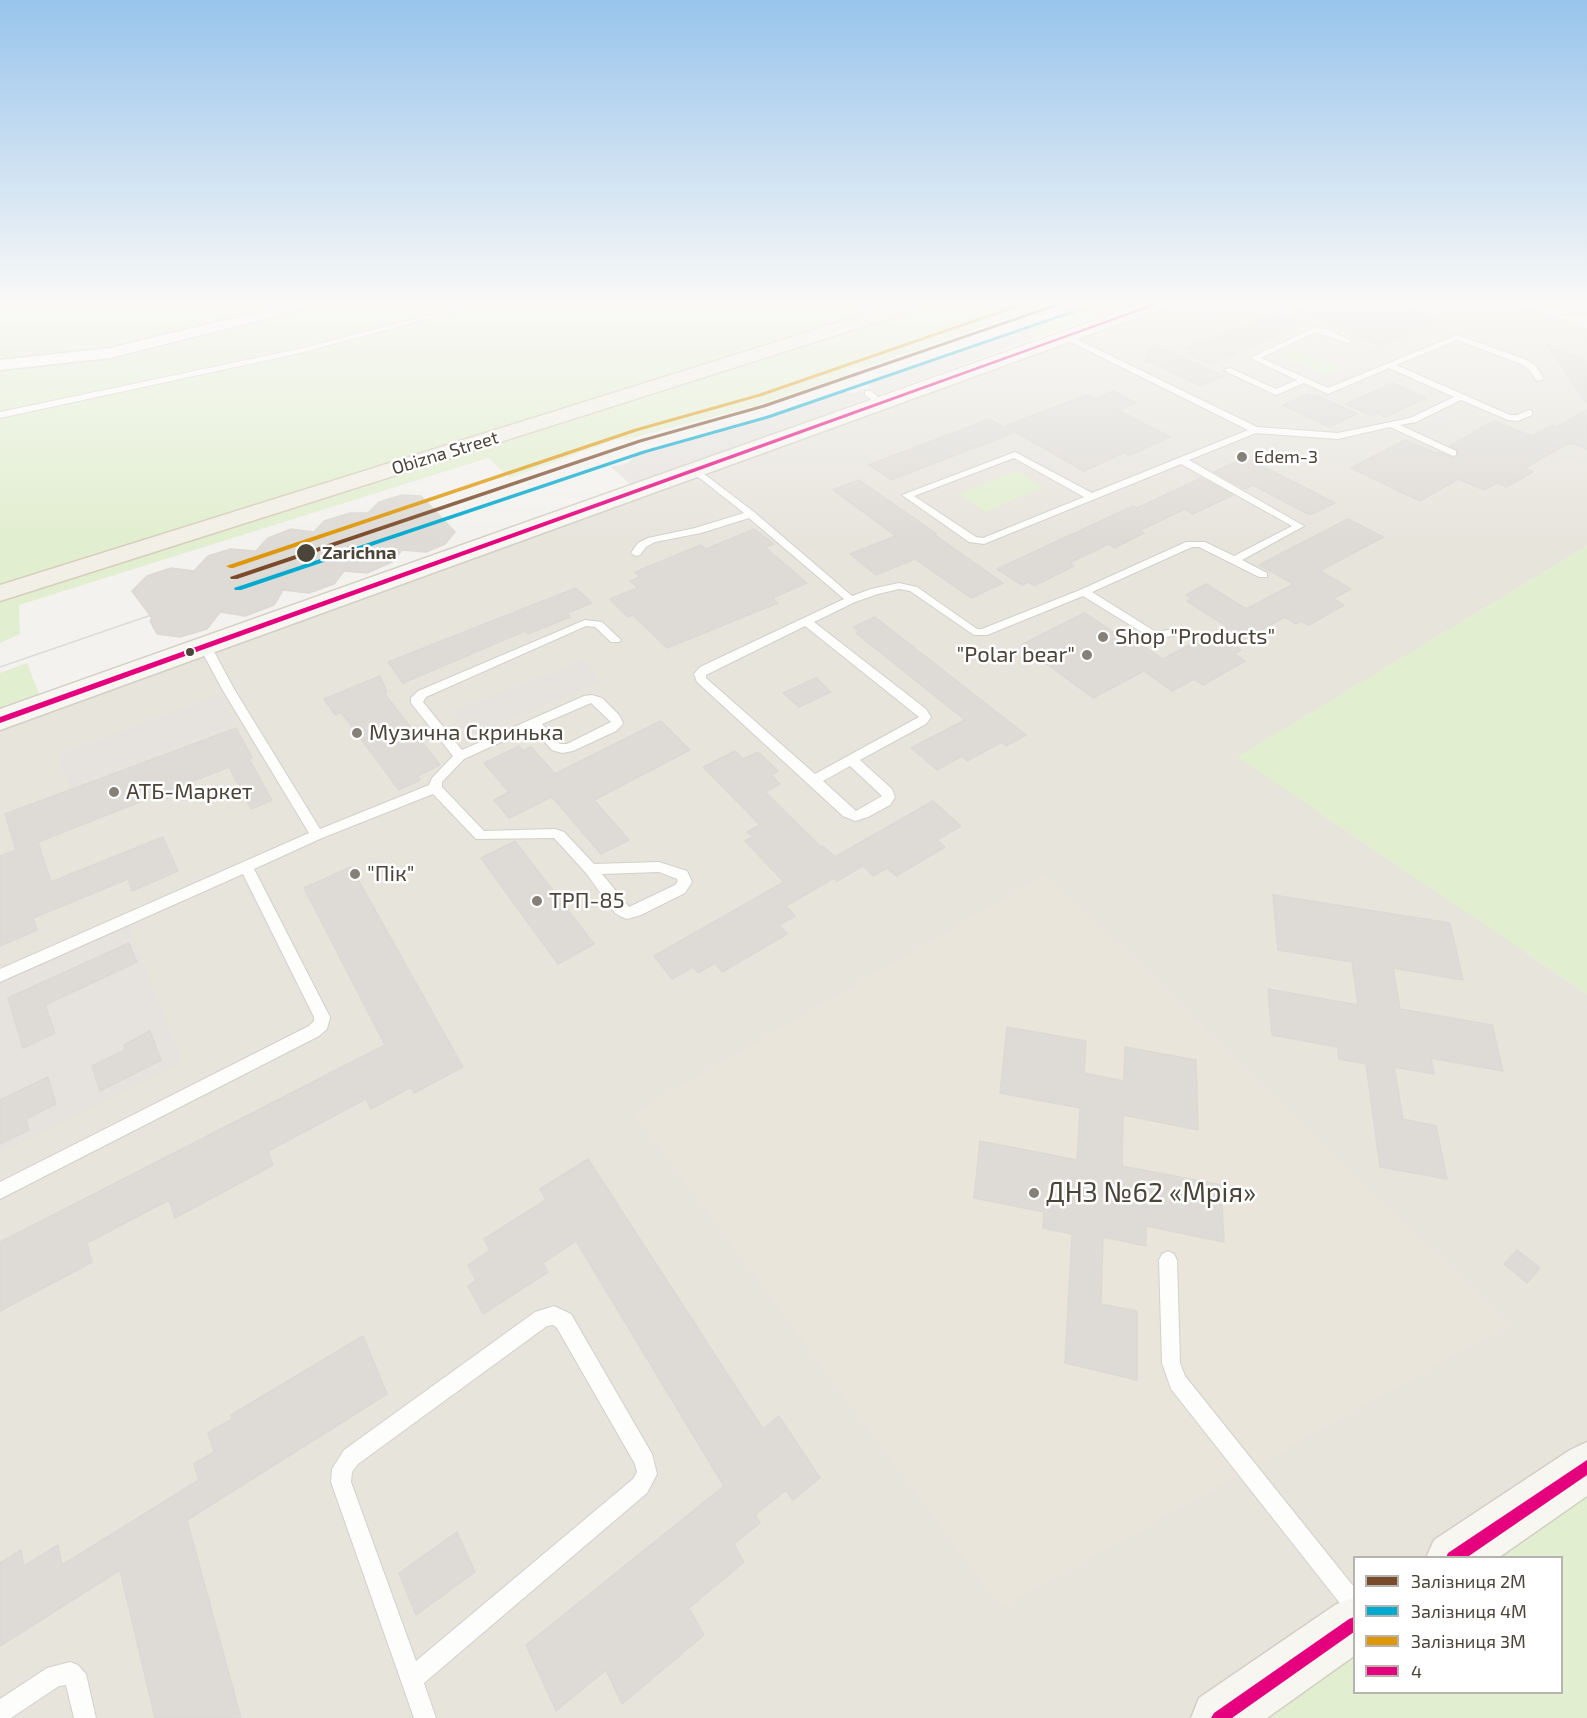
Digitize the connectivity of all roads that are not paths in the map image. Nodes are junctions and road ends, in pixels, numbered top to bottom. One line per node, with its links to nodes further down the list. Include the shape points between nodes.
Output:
1 (159, 381): 11 (lane)
2 (651, 381): 23 (main road, Obizna Street)
3 (926, 381): 16 (street, via 874,398)
4 (1157, 381): 13 (lane)
5 (1252, 381): 6 (lane, via 1276,392)
6 (1303, 381): 7 (lane, via 1332,391)
7 (1353, 381)
8 (1424, 381): 9 (lane)
9 (1460, 397): 10 (lane, via 1514,418); 12 (lane)
10 (1529, 413)
11 (0, 415)
12 (1392, 426): 13 (lane, via 1327,436); 14 (lane)
13 (1255, 430): 15 (lane)
14 (1452, 453)
15 (1183, 461): 17 (lane); 20 (lane, via 1299,526)
16 (696, 470): 18 (lane); 28 (street)
17 (1091, 497): 17 (lane, via 1016,455 908,495 978,542)
18 (751, 514): 19 (lane, via 652,540); 24 (lane)
19 (636, 553)
20 (1235, 560): 21 (lane); 22 (lane, via 1201,544 1190,544)
21 (1263, 575)
22 (1084, 592): 24 (lane, via 982,633 974,632 914,589 898,586); 26 (lane, via 1152,634)
23 (0, 593)
24 (851, 600): 25 (lane)
25 (807, 622): 32 (lane, via 925,717); 33 (lane, via 700,674)
26 (1181, 631)
27 (615, 640): 31 (lane, via 598,624 585,623 422,694 417,703)
28 (205, 646): 29 (street); 35 (lane)
29 (0, 720)
30 (534, 723): 30 (lane, via 592,699 616,723 562,750); 31 (lane)
31 (460, 756): 34 (lane, via 436,781)
32 (852, 760): 33 (lane); 33 (lane, via 887,792 885,802 855,816)
33 (814, 780)
34 (435, 788): 35 (lane); 37 (lane, via 480,836 555,832)
35 (317, 835): 36 (lane)
36 (246, 867): 38 (lane); 39 (lane, via 322,1017 322,1024)
37 (591, 869): 37 (lane, via 627,913 680,889 686,882 682,875 659,867)
38 (0, 976)
39 (0, 1191)
40 (1168, 1260): 43 (lane, via 1171,1363 1178,1382)
41 (1587, 1467): 42 (street)
42 (1454, 1556)
43 (1353, 1603)
44 (1353, 1625): 49 (street)
45 (411, 1679): 45 (lane, via 341,1482 342,1468 351,1457 542,1318 554,1316 564,1321 645,1461 647,1474 640,1486); 48 (lane)
46 (0, 1712): 47 (lane, via 55,1676 70,1673 78,1682)
47 (85, 1718)
48 (425, 1718)
49 (1219, 1718)

